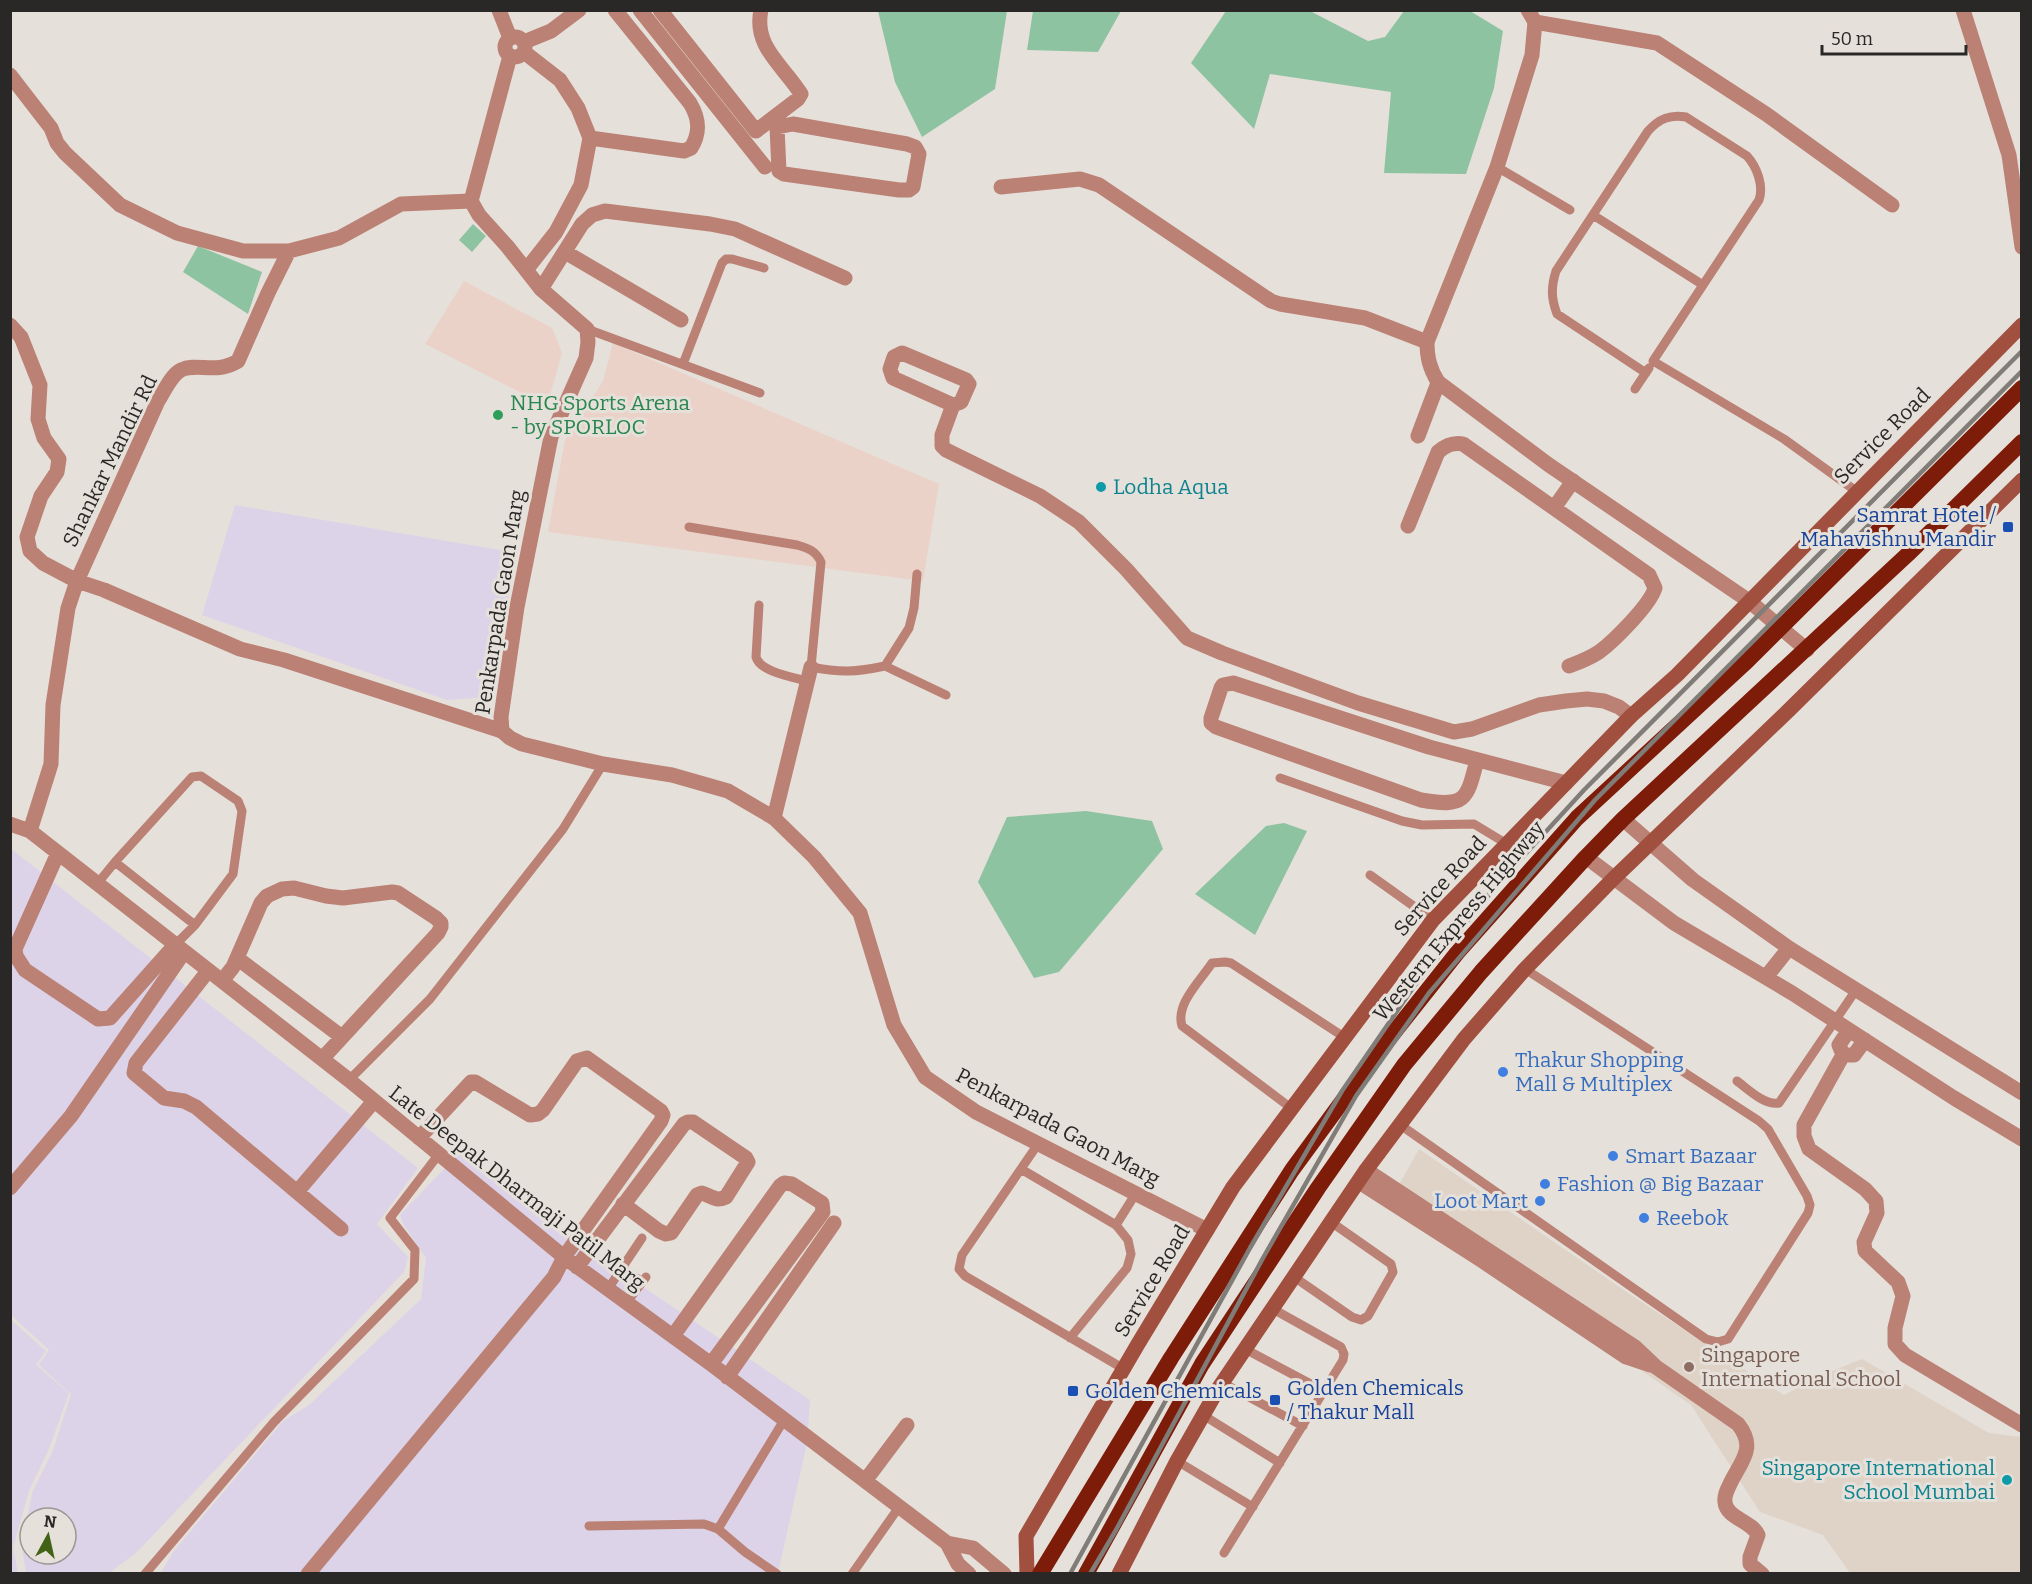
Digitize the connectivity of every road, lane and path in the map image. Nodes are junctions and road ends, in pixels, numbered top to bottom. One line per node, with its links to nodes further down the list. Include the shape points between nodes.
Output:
1 (499, 10): 10 (street)
2 (579, 10): 10 (street, via 550,31)
3 (615, 10): 13 (street)
4 (640, 10): 9 (street)
5 (660, 10): 9 (street)
6 (762, 10): 15 (street, via 762,43 801,94)
7 (1963, 10): 25 (street, via 2010,155)
8 (1533, 15): 19 (street, via 1532,55); 22 (street, via 1657,43 1766,114)
9 (672, 38): 12 (street); 15 (street)
10 (517, 47): 16 (street, via 560,80 579,108); 21 (street)
11 (10, 75): 26 (street, via 65,153 120,205 177,233 243,251)
12 (705, 93): 13 (street); 17 (street)
13 (690, 104): 16 (street, via 698,125 691,148)
14 (777, 127): 14 (street, via 779,171 784,174 899,190 913,187 919,154 915,147 793,124); 17 (street)
15 (756, 131): 17 (street)
16 (590, 138): 29 (street, via 581,185 556,232)
17 (745, 143): 18 (street)
18 (765, 167)
19 (1497, 167): 23 (lane); 37 (street)
20 (1001, 187): 37 (street, via 1088,180 1271,301 1365,318)
21 (471, 201): 26 (street, via 401,204 339,238); 29 (street)
22 (1892, 205)
23 (1570, 210)
24 (1593, 215): 31 (lane); 31 (lane, via 1654,124 1667,116 1686,117 1747,156 1761,185 1759,200); 40 (lane, via 1556,271 1552,301 1557,314)
25 (2022, 247)
26 (290, 251): 55 (street, Shankar Mandir Rd, via 238,361 216,369 180,370 158,401)
27 (565, 252): 30 (street, via 582,224 605,211 735,229); 32 (street); 33 (street)
28 (764, 268): 39 (lane, via 732,259 722,263)
29 (526, 270): 32 (street)
30 (845, 278)
31 (1703, 285): 38 (lane)
32 (541, 289): 36 (street)
33 (681, 320)
34 (10, 325): 55 (street, via 21,337 40,385 38,419 44,438 59,459 57,472 41,496 27,537 30,551)
35 (2022, 325): 50 (main road, Service Road)
36 (587, 329): 39 (lane); 65 (street, Penkarpada Gaon Marg, via 586,358 551,436 534,513 517,607)
37 (1426, 342): 41 (street, via 1429,363)
38 (1653, 361): 40 (lane); 50 (lane, via 1784,439)
39 (683, 364): 44 (lane)
40 (1646, 373): 43 (lane)
41 (1438, 383): 46 (street); 49 (street)
42 (2022, 388): 58 (highway, Western Express Highway)
43 (1635, 389)
44 (760, 393)
45 (953, 405): 45 (street, via 893,378 890,369 894,357 902,353 966,380 969,384 962,402); 64 (street, via 942,435 946,450 1040,496 1079,522 1187,638 1348,699 1454,732 1539,705 1566,701 1604,701)
46 (1418, 436)
47 (2022, 442): 59 (highway)
48 (2022, 480): 74 (main road)
49 (1573, 481): 51 (street); 56 (street)
50 (1856, 491): 56 (main road, Service Road)
51 (1554, 508): 52 (street, via 1458,443 1438,452); 61 (street, via 1649,575 1655,588 1649,602 1607,645)
52 (1408, 526)
53 (689, 527): 62 (lane, via 797,545 818,555 821,562)
54 (917, 574): 60 (lane, via 909,628)
55 (77, 581): 65 (street, via 240,649); 73 (street, Shankar Mandir Rd, via 68,609 53,705 51,764)
56 (1749, 601): 58 (street); 64 (main road, Service Road, via 1677,675)
57 (759, 605): 62 (lane, via 758,663 764,668)
58 (1781, 627): 59 (street); 157 (highway, Western Express Highway, via 1577,818 1457,953 1380,1050 1285,1180)
59 (1807, 650): 71 (highway)
60 (885, 666): 62 (lane); 63 (lane)
61 (1569, 666)
62 (809, 674): 70 (street)
63 (946, 695)
64 (1630, 716): 69 (main road, Service Road)
65 (502, 731): 67 (street, Penkarpada Gaon Marg, via 522,744)
66 (1477, 760): 66 (street, via 1233,683 1221,688 1211,721 1216,727 1421,800 1456,802 1464,797 1469,792); 69 (street)
67 (603, 764): 70 (street, Penkarpada Gaon Marg, via 672,775 728,791); 99 (lane, via 563,829 430,999)
68 (1280, 778): 75 (lane, via 1402,821 1422,825 1474,824)
69 (1566, 783): 75 (main road, Service Road)
70 (774, 818): 107 (street, Penkarpada Gaon Marg, via 814,857 860,913 894,1025 925,1077 976,1112)
71 (1623, 819): 74 (street); 77 (highway)
72 (10, 824): 73 (street, Late Deepak Dharmaji Patil Marg)
73 (30, 831): 76 (street, Late Deepak Dharmaji Patil Marg)
74 (1649, 842): 80 (main road); 84 (street, via 1693,880)
75 (1507, 844): 82 (main road, Service Road)
76 (58, 853): 81 (street, Late Deepak Dharmaji Patil Marg); 85 (street, via 15,949 25,970 103,1019 110,1018)
77 (1586, 857): 80 (street); 158 (highway, via 1481,972 1404,1065 1318,1188 1202,1364)
78 (115, 862): 81 (lane); 83 (lane); 83 (lane, via 192,777 201,776 238,801 242,811 234,870)
79 (1370, 875): 82 (lane)
80 (1614, 878): 87 (main road); 89 (street, via 1674,923)
81 (97, 884): 85 (street, Late Deepak Dharmaji Patil Marg)
82 (1434, 920): 95 (main road, Service Road)
83 (195, 925): 85 (lane)
84 (1789, 948): 89 (street); 91 (street)
85 (180, 949): 88 (street, Late Deepak Dharmaji Patil Marg); 111 (street, via 71,1116)
86 (237, 958): 90 (street); 94 (street); 94 (street, via 261,903 282,889 344,898 398,893 436,918 441,923 438,933)
87 (1525, 969): 104 (main road, via 1464,1039); 104 (lane, via 1759,1121 1768,1129 1807,1196 1808,1213 1728,1339 1706,1339)
88 (208, 971): 90 (street, Late Deepak Dharmaji Patil Marg); 112 (street, via 136,1063 134,1073 164,1098 196,1107)
89 (1766, 977): 92 (street)
90 (222, 981): 98 (street, Late Deepak Dharmaji Patil Marg)
91 (1856, 990): 92 (lane); 101 (street)
92 (1835, 1021): 93 (street); 100 (lane, via 1779,1103 1767,1102)
93 (1850, 1030): 96 (street); 97 (street, via 1839,1045)
94 (342, 1037): 98 (street)
95 (1344, 1037): 103 (main road, Service Road); 103 (lane, via 1231,963 1212,963 1183,1005 1182,1026)
96 (1865, 1040): 97 (street, via 1854,1055); 106 (street)
97 (1843, 1055): 139 (street, via 1804,1125 1804,1136 1809,1149 1876,1202 1877,1213 1864,1242 1865,1251 1898,1282 1903,1296 1895,1344 1905,1355)
98 (322, 1059): 99 (street, Late Deepak Dharmaji Patil Marg)
99 (349, 1080): 102 (street, Late Deepak Dharmaji Patil Marg)
100 (1737, 1081)
101 (2022, 1092)
102 (374, 1101): 105 (street, Late Deepak Dharmaji Patil Marg); 112 (street)
103 (1291, 1108): 119 (main road, Service Road)
104 (1399, 1124): 110 (main road)
105 (419, 1138): 108 (street, Late Deepak Dharmaji Patil Marg); 121 (street, via 471,1082 531,1115 538,1114 582,1058 662,1111 661,1121)
106 (2022, 1139)
107 (1038, 1144): 109 (lane); 113 (street, Penkarpada Gaon Marg)
108 (439, 1154): 121 (street, Late Deepak Dharmaji Patil Marg); 150 (lane, via 390,1218 415,1250 414,1279 274,1422)
109 (1021, 1169): 117 (lane); 129 (lane, via 963,1255 959,1269 964,1276)
110 (1362, 1176): 115 (main road); 160 (street, via 1635,1347 1656,1367 1738,1424 1748,1447 1724,1504 1755,1529 1758,1535 1750,1564)
111 (10, 1188)
112 (297, 1192): 118 (street)
113 (1136, 1193): 117 (lane); 119 (street, Penkarpada Gaon Marg)
114 (623, 1204): 114 (street, via 688,1122 748,1162 726,1197 697,1195 671,1233 659,1231); 122 (street)
115 (1331, 1222): 124 (main road); 124 (lane, via 1391,1264 1393,1272 1368,1316 1361,1320 1352,1317)
116 (834, 1223): 133 (street)
117 (1116, 1225): 129 (lane, via 1128,1239 1131,1254 1127,1268)
118 (341, 1229)
119 (1207, 1230): 132 (main road, Service Road)
120 (642, 1238): 123 (lane)
121 (564, 1257): 122 (street, Late Deepak Dharmaji Patil Marg); 151 (street, via 554,1277)
122 (577, 1267): 125 (street, Late Deepak Dharmaji Patil Marg)
123 (622, 1268): 125 (lane); 126 (lane, via 644,1279)
124 (1294, 1277): 127 (main road)
125 (608, 1289): 126 (street, Late Deepak Dharmaji Patil Marg)
126 (627, 1302): 128 (street, Late Deepak Dharmaji Patil Marg)
127 (1273, 1309): 130 (main road); 135 (lane, via 1341,1347 1343,1360)
128 (673, 1336): 131 (street, Late Deepak Dharmaji Patil Marg); 131 (street, via 780,1186 792,1184 822,1203 823,1212)
129 (1070, 1338): 132 (lane)
130 (1245, 1349): 134 (main road); 135 (lane)
131 (711, 1364): 133 (street, Late Deepak Dharmaji Patil Marg)
132 (1124, 1369): 156 (main road, Service Road, via 1026,1536)
133 (728, 1377): 137 (street, Late Deepak Dharmaji Patil Marg)
134 (1223, 1383): 136 (main road); 140 (lane)
135 (1324, 1391): 140 (lane)
136 (1203, 1415): 141 (main road); 142 (lane)
137 (784, 1420): 143 (street, Late Deepak Dharmaji Patil Marg); 147 (lane)
138 (907, 1425): 143 (street)
139 (2022, 1425)
140 (1303, 1426): 142 (lane)
141 (1177, 1461): 145 (lane); 159 (main road)
142 (1280, 1463): 145 (lane)
143 (865, 1481): 144 (street, Late Deepak Dharmaji Patil Marg)
144 (898, 1507): 148 (street, Late Deepak Dharmaji Patil Marg); 153 (lane)
145 (1253, 1507): 149 (lane)
146 (589, 1526): 147 (lane, via 689,1523)
147 (718, 1529): 152 (lane)
148 (947, 1543): 154 (street, via 958,1564); 155 (street, Late Deepak Dharmaji Patil Marg, via 973,1548)
149 (1224, 1553)
150 (145, 1574)
151 (308, 1574)
152 (777, 1574)
153 (852, 1574)
154 (969, 1574)
155 (1004, 1574)
156 (1027, 1574)
157 (1040, 1574)
158 (1086, 1574)
159 (1119, 1574)
160 (1762, 1574)

